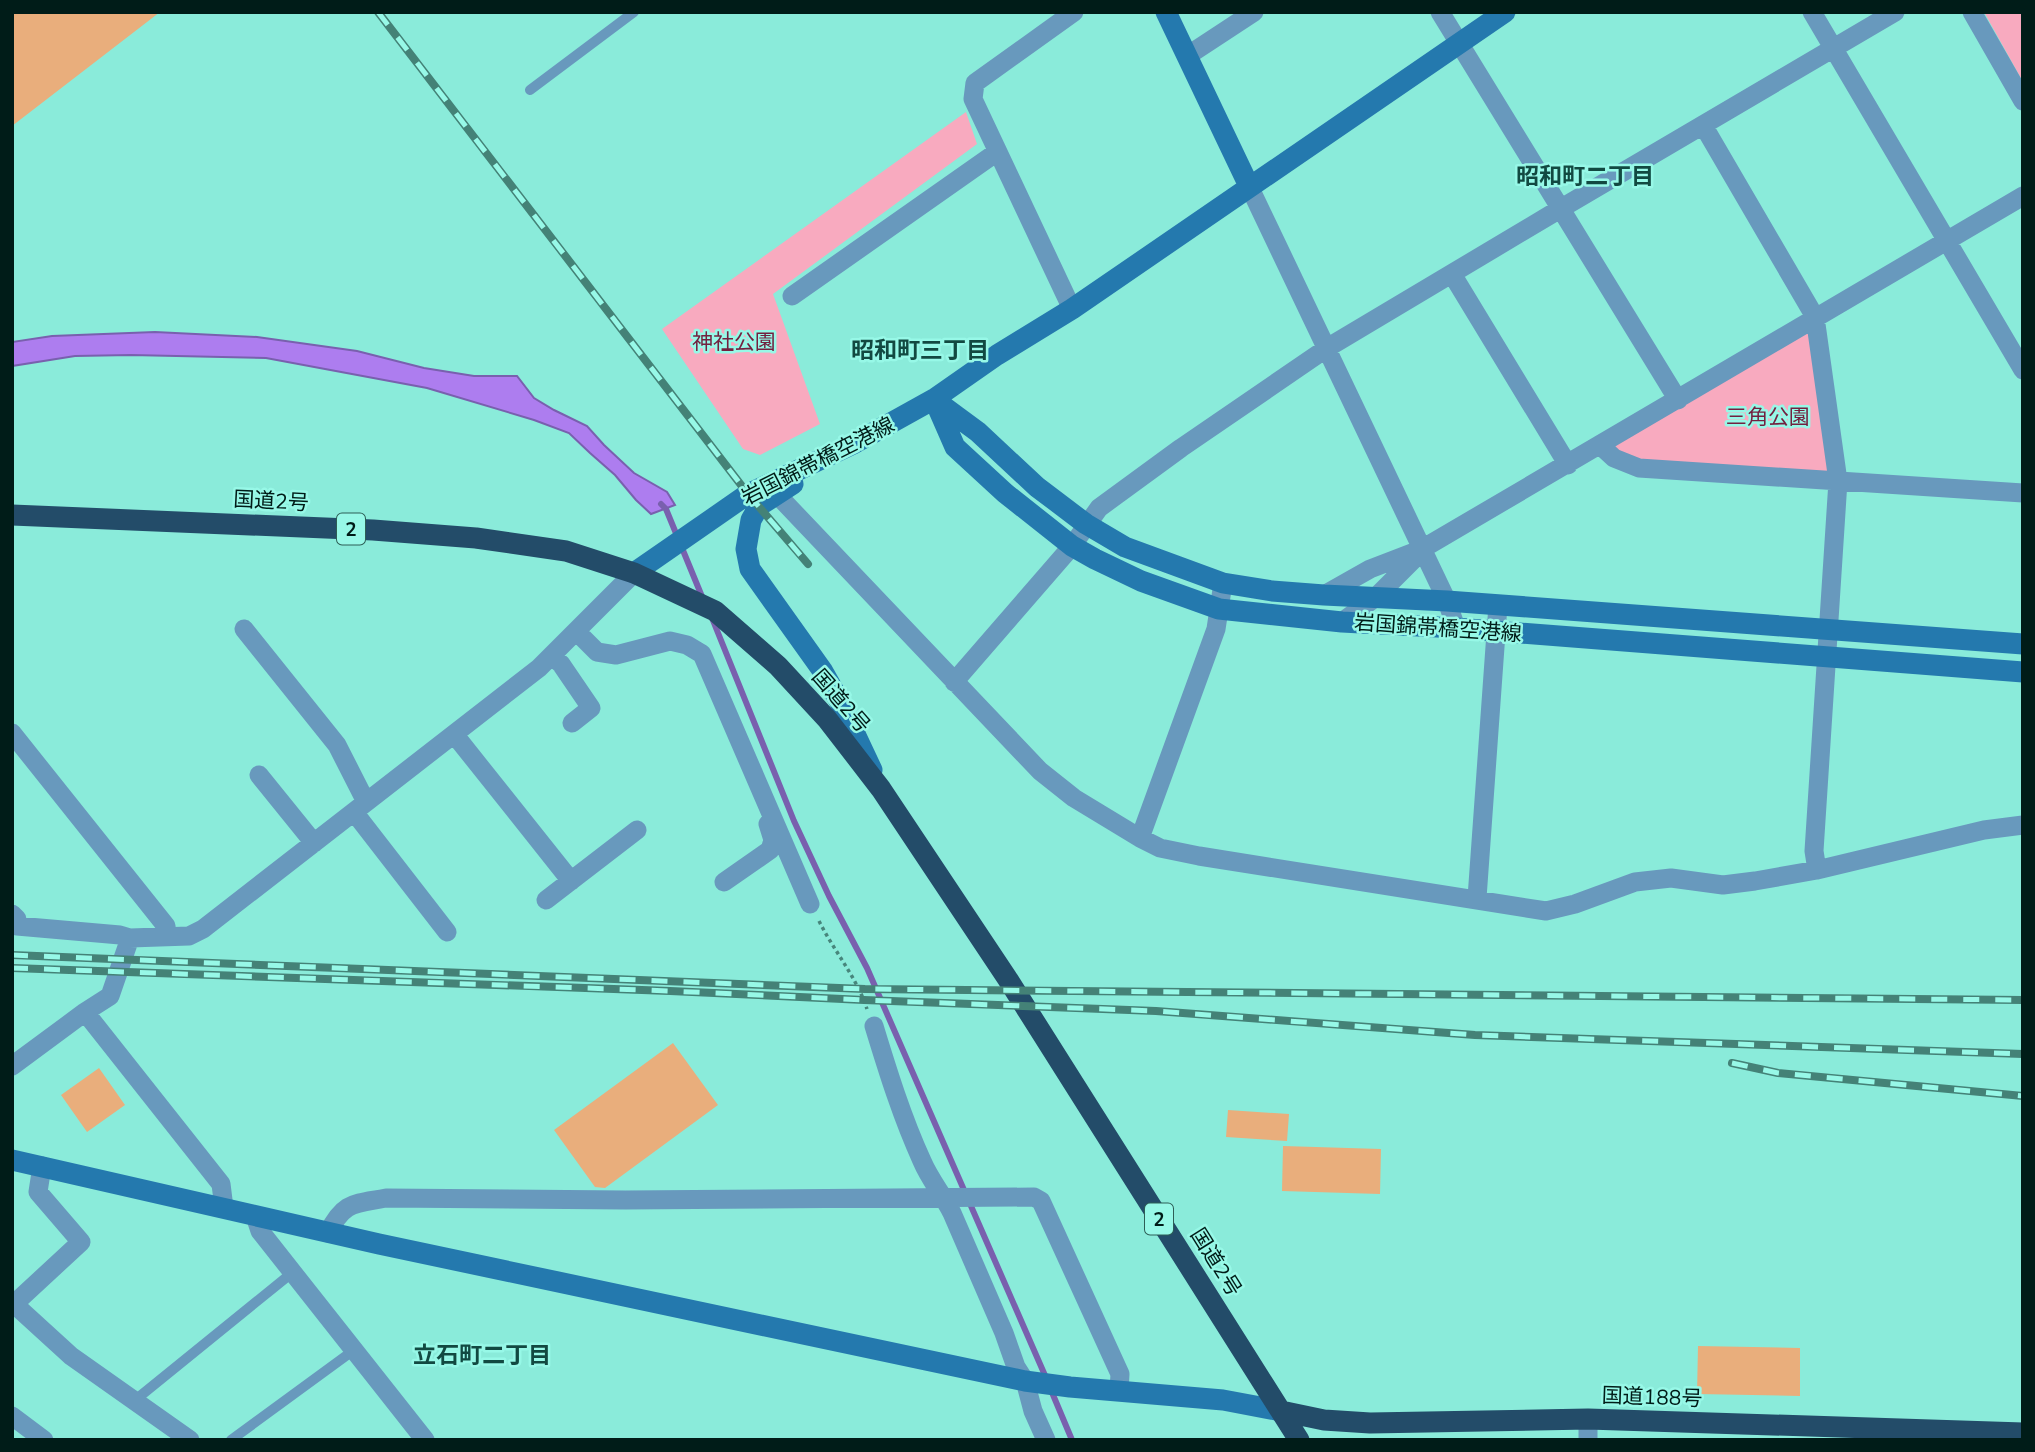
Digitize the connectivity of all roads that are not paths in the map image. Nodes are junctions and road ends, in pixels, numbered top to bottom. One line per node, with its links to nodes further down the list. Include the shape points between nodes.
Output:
1 (634, 12): 13 (lane)
2 (1074, 12): 16 (street, via 975,83 973,99)
3 (1166, 12): 12 (main road)
4 (1254, 12): 12 (street)
5 (1440, 12): 10 (street)
6 (1505, 12): 10 (main road)
7 (1812, 12): 11 (street)
8 (1895, 12): 11 (street)
9 (1972, 12): 14 (street)
10 (1458, 44): 17 (main road); 19 (street)
11 (1833, 50): 15 (street); 20 (street)
12 (1187, 56): 17 (main road)
13 (530, 90)
14 (2023, 101)
15 (1703, 125): 19 (street); 24 (street)
16 (997, 152): 22 (street); 23 (street)
17 (1249, 186): 23 (main road); 25 (street)
18 (2023, 196): 20 (street)
19 (1560, 209): 21 (street); 28 (street)
20 (1945, 241): 24 (street); 26 (street)
21 (1452, 274): 25 (street); 30 (street)
22 (792, 296)
23 (1072, 309): 27 (main road)
24 (1815, 317): 28 (street); 31 (street)
25 (1328, 348): 35 (street, via 1181,448 1099,508); 37 (street)
26 (2023, 370)
27 (934, 399): 32 (main road, 岩国錦帯橋空港線); 35 (main road, 岩国錦帯橋空港線); 36 (main road, 岩国錦帯橋空港線, via 955,447)
28 (1678, 400): 29 (street)
29 (1601, 446): 30 (street); 31 (street, via 1614,458 1639,468)
30 (1568, 464): 37 (street)
31 (1839, 481): 33 (street); 48 (street)
32 (772, 489): 38 (main road, 岩国錦帯橋空港線, via 748,494); 55 (street); 60 (main road, via 751,520 746,549 750,569 822,670)
33 (2023, 493)
34 (12, 515): 38 (highway, 国道2号 / 2, via 476,538 566,551)
35 (1086, 524): 36 (street); 39 (main road, 岩国錦帯橋空港線, via 1125,547)
36 (1072, 546): 44 (main road, 岩国錦帯橋空港線, via 1141,581); 55 (street)
37 (1423, 550): 40 (street, via 1370,569); 41 (street); 42 (street)
38 (634, 573): 50 (street); 60 (highway, 国道2号 / 2, via 715,611 778,666 827,719)
39 (1223, 583): 40 (main road, 岩国錦帯橋空港線); 44 (street)
40 (1324, 595): 41 (main road, 岩国錦帯橋空港線)
41 (1377, 597): 42 (main road, 岩国錦帯橋空港線); 45 (street)
42 (1447, 601): 43 (main road, 岩国錦帯橋空港線); 46 (street)
43 (1498, 605): 48 (main road, 岩国錦帯橋空港線); 49 (street)
44 (1219, 609): 45 (main road, 岩国錦帯橋空港線); 65 (street, via 1216,629)
45 (1342, 622): 46 (main road, 岩国錦帯橋空港線)
46 (1456, 628): 49 (main road, 岩国錦帯橋空港線)
47 (244, 629): 62 (street, via 337,746)
48 (1829, 629): 51 (main road, 岩国錦帯橋空港線); 53 (street)
49 (1497, 631): 53 (main road, 岩国錦帯橋空港線); 70 (street)
50 (577, 632): 52 (street); 61 (street, via 597,652 616,655 670,642 702,654)
51 (2023, 644)
52 (552, 656): 56 (street, via 591,708); 58 (street)
53 (1827, 657): 54 (main road, 岩国錦帯橋空港線); 67 (street, via 1814,851)
54 (2023, 672)
55 (954, 682): 65 (street, via 1040,771 1074,799)
56 (572, 723)
57 (12, 733): 75 (street, via 166,926)
58 (454, 734): 62 (street); 68 (street)
59 (259, 775): 66 (street)
60 (881, 789): 91 (highway, 国道2号 / 2, via 1007,978)
61 (764, 797): 69 (street, via 761,801 773,840 770,850); 72 (street)
62 (360, 807): 66 (street); 74 (street)
63 (2023, 825): 67 (street)
64 (637, 830): 68 (street)
65 (1140, 838): 70 (street, via 1160,848 1199,856)
66 (314, 843): 75 (street, via 203,929 189,936)
67 (1817, 870): 70 (street, via 1723,886 1671,878 1635,882 1546,911)
68 (571, 881): 71 (street)
69 (723, 882)
70 (1477, 898)
71 (546, 900)
72 (810, 904)
73 (14, 922): 76 (street)
74 (447, 932)
75 (167, 937): 76 (street)
76 (130, 938): 77 (street, via 110,996)
77 (85, 1012): 79 (street); 83 (street, via 221,1184)
78 (874, 1026): 82 (street, via 899,1108 927,1172)
79 (12, 1066)
80 (12, 1160): 81 (main road)
81 (42, 1166): 83 (main road); 90 (street, via 38,1192 81,1242 14,1304 71,1356)
82 (952, 1198): 85 (street, via 386,1198 349,1205); 88 (street, via 1016,1367); 89 (street, via 1034,1197 1041,1201 1119,1374)
83 (224, 1209): 84 (main road)
84 (255, 1216): 85 (main road); 86 (street, via 260,1230)
85 (328, 1233): 88 (main road)
86 (293, 1272): 87 (street); 90 (lane)
87 (354, 1350): 98 (lane); 99 (street)
88 (1031, 1382): 89 (main road); 100 (street, via 1033,1411)
89 (1119, 1391): 91 (main road, via 1223,1400)
90 (135, 1401): 97 (street)
91 (1281, 1411): 93 (highway, 国道188号, via 1370,1423); 101 (highway, 国道2号 / 2)
92 (12, 1416): 96 (street)
93 (1588, 1429): 95 (highway, 国道188号)
94 (2023, 1433): 95 (highway, 国道188号)
95 (1989, 1436)
96 (44, 1440)
97 (190, 1440)
98 (231, 1440)
99 (425, 1440)
100 (1046, 1440)
101 (1299, 1440)

